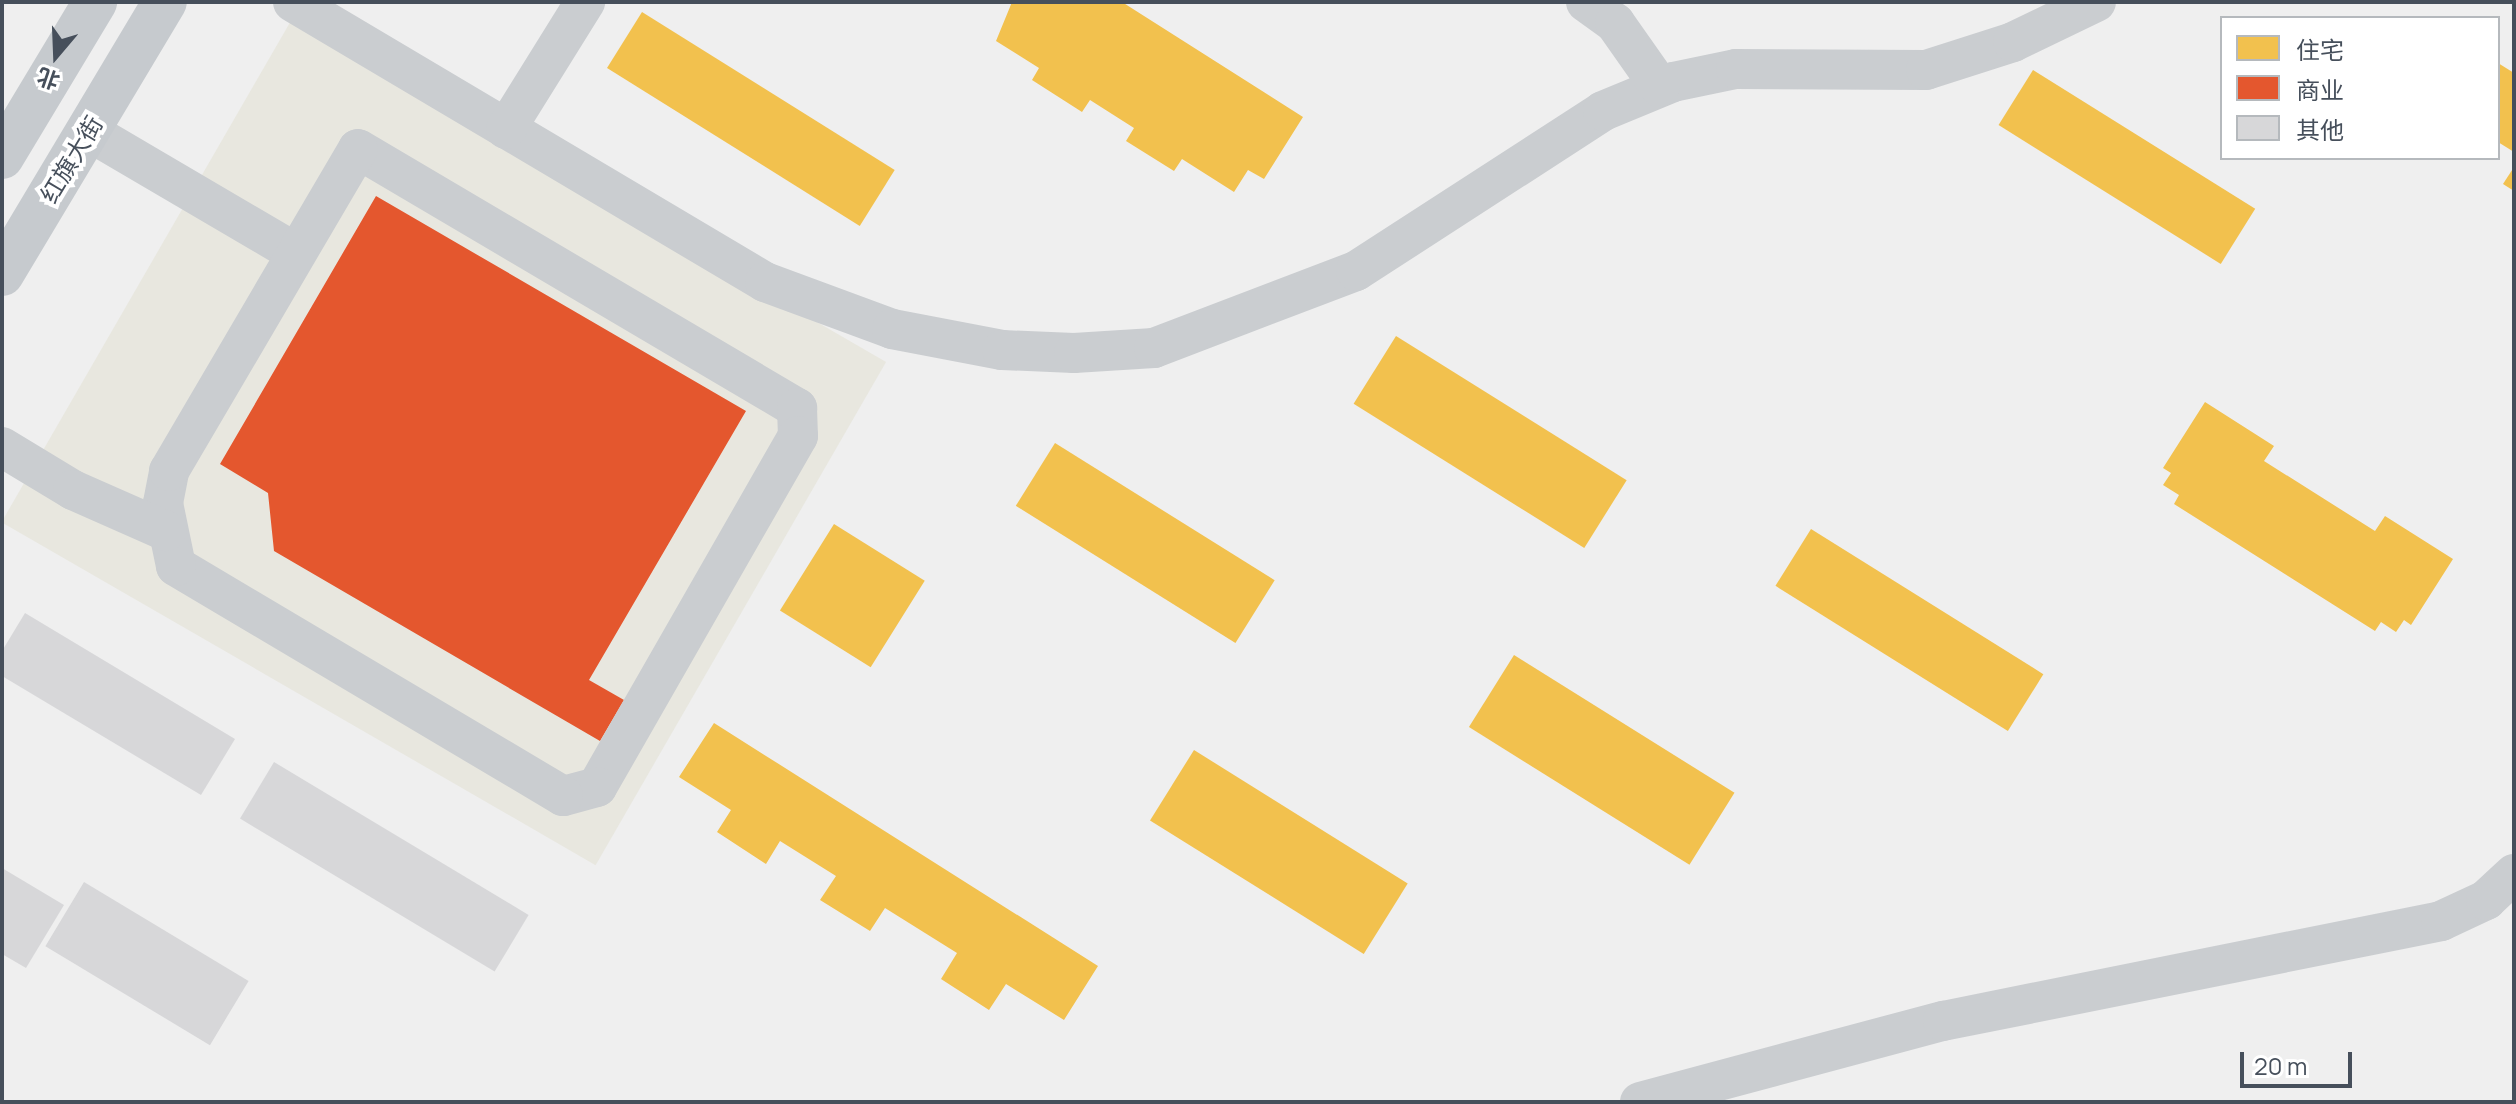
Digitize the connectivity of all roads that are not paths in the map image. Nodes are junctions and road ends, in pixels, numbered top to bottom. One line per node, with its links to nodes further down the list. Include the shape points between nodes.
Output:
1 (95, 2): 10 (main road)
2 (165, 2): 9 (main road, 红旗大街)
3 (293, 2): 8 (street)
4 (585, 2): 8 (street)
5 (1586, 2): 7 (street, via 1615,23)
6 (2096, 2): 7 (street, via 2013,42 1926,70 1736,69)
7 (1660, 87): 8 (street, via 1603,111 1356,271 1154,348 1074,353 954,343 834,311 765,282)
8 (506, 129)
9 (88, 131): 11 (street); 12 (main road, 红旗大街)
10 (2, 157)
11 (296, 253): 14 (street, via 169,471); 14 (street, via 358,149 797,408 798,436 597,787 563,796 176,566)
12 (2, 274)
13 (2, 447): 14 (street, via 73,490)
14 (166, 531)
15 (2514, 874): 16 (street, via 2486,900 2441,921 1943,1021)
16 (1640, 1102)

